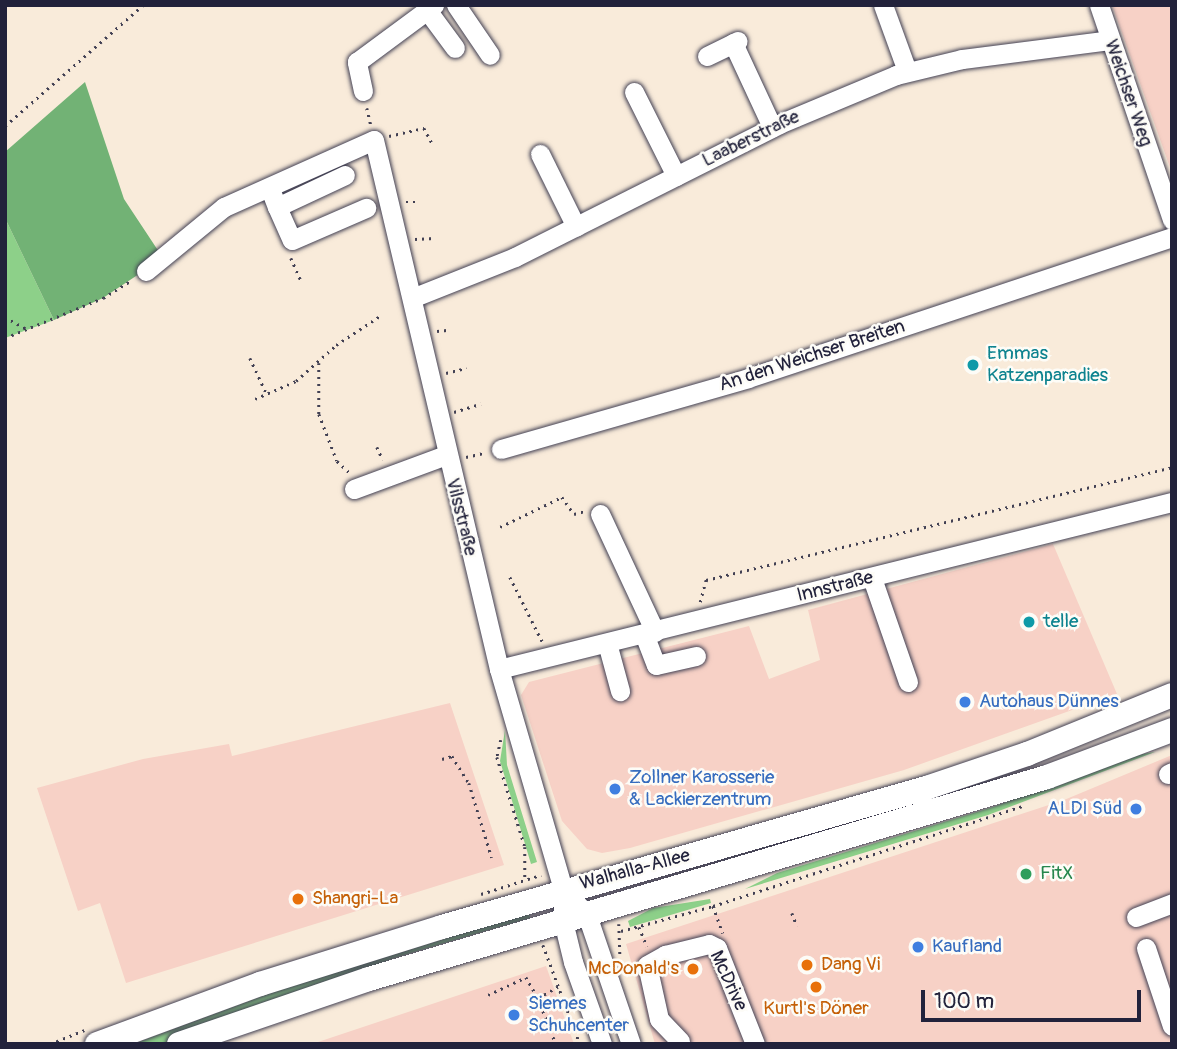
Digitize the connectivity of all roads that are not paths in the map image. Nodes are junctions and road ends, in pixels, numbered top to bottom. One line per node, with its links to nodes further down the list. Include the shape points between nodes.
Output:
1 (457, 5): 7 (street)
2 (883, 5): 9 (street)
3 (1099, 5): 5 (street, Weichser Weg)
4 (430, 8): 6 (street); 10 (street, via 357,62)
5 (1110, 40): 9 (street, Laaberstraße); 19 (street, Weichser Weg)
6 (455, 48)
7 (490, 55)
8 (707, 55): 12 (street, via 735,42)
9 (907, 71): 12 (street, Laaberstraße)
10 (363, 91)
11 (634, 92): 15 (street)
12 (772, 127): 15 (street, Laaberstraße)
13 (540, 154): 20 (street)
14 (345, 175): 17 (street)
15 (676, 176): 20 (street, Laaberstraße)
16 (269, 187): 17 (street); 22 (street, via 224,207); 23 (street, Vilsstraße, via 374,140)
17 (277, 207): 18 (street, via 292,240)
18 (366, 208)
19 (1172, 220)
20 (576, 227): 23 (street, Laaberstraße)
21 (1172, 237): 24 (street, An den Weichser Breiten, via 748,378)
22 (146, 271)
23 (412, 298): 25 (street, Vilsstraße)
24 (501, 449)
25 (447, 458): 26 (street); 33 (street, Vilsstraße)
26 (363, 485)
27 (1172, 502): 29 (street, Innstraße)
28 (592, 513): 30 (street)
29 (872, 578): 30 (street, Innstraße); 34 (street)
30 (649, 633): 31 (street, Innstraße); 32 (street, via 656,665)
31 (607, 643): 33 (street, Innstraße); 35 (street)
32 (696, 656)
33 (499, 670): 38 (street, Vilsstraße)
34 (908, 682)
35 (620, 691)
36 (1172, 695): 38 (main road, Walhalla-Allee, via 1027,754 926,788)
37 (1172, 730): 40 (main road, Walhalla-Allee, via 1047,777)
38 (563, 890): 40 (street, Vilsstraße); 42 (street, Vilsstraße); 46 (main road, Walhalla-Allee, via 260,984)
39 (1172, 903): 41 (street)
40 (587, 915): 42 (main road, Walhalla-Allee); 49 (street, Vilsstraße)
41 (1136, 917)
42 (563, 921): 47 (main road, Walhalla-Allee, via 369,979); 48 (street, Vilsstraße)
43 (1146, 948): 44 (street)
44 (1172, 1026)
45 (680, 1041): 50 (street, McDrive, via 659,1019 646,972 652,961 714,944)
46 (97, 1044)
47 (179, 1044)
48 (602, 1044)
49 (631, 1044)
50 (755, 1044)

